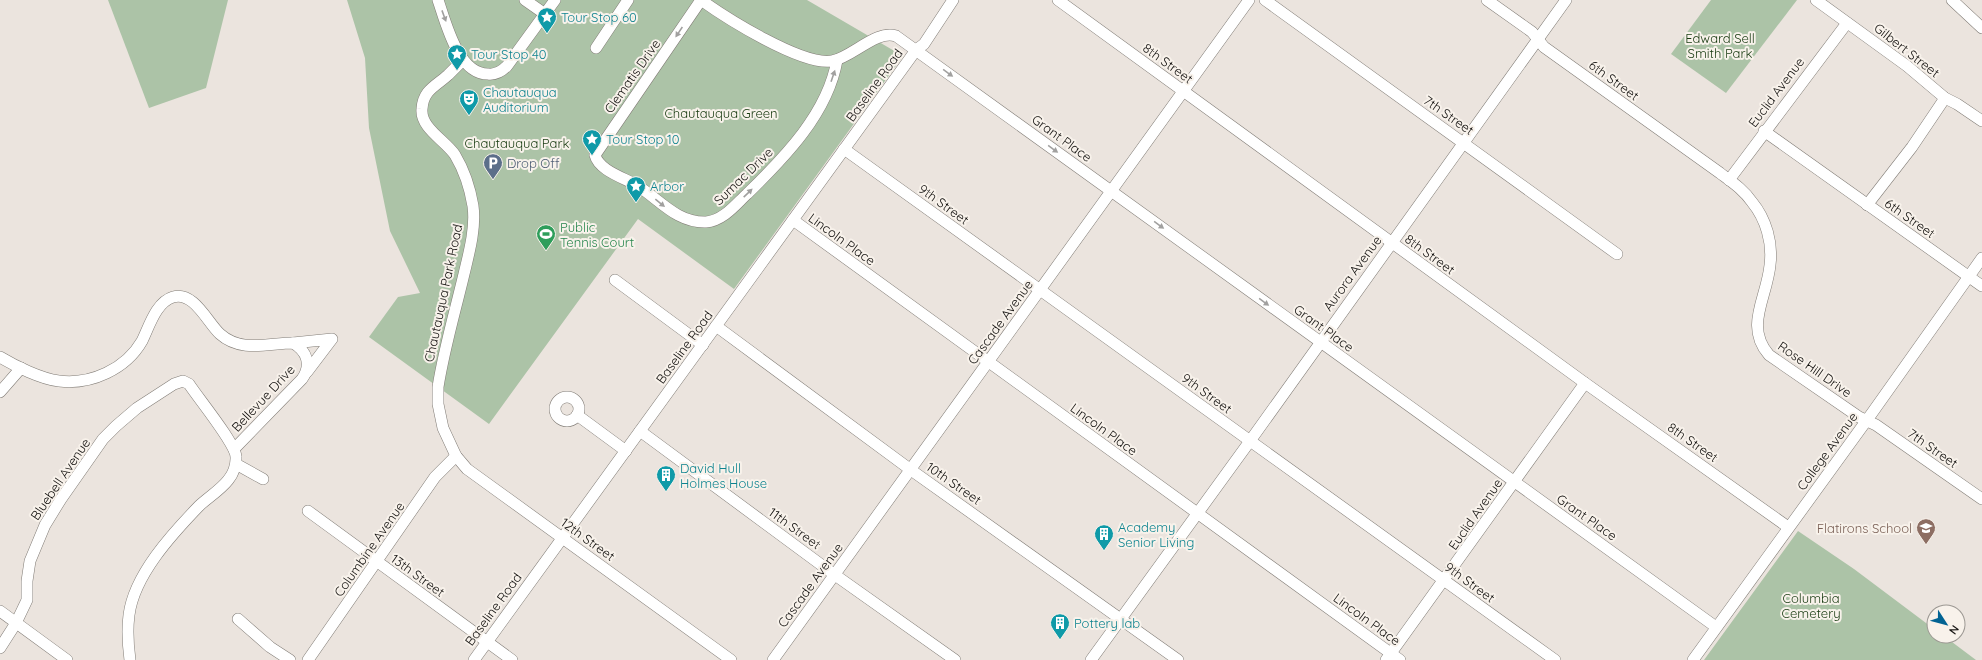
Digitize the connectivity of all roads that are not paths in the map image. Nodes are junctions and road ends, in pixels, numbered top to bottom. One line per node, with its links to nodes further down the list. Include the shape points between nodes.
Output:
1 (438, 0): 20 (street, one-way to 20)
2 (525, 0): 14 (street)
3 (555, 0): 14 (street)
4 (628, 0): 18 (street)
5 (701, 0): 21 (street, via 796,55 821,62); 28 (street, Clematis Drive, one-way to 28, via 598,149 596,158)
6 (953, 0): 19 (street, Baseline Road, via 917,42)
7 (1058, 0): 22 (street, 8th Street)
8 (1249, 0): 22 (street, Cascade Avenue)
9 (1265, 0): 26 (street, 7th Street)
10 (1487, 0): 17 (street, 6th Street, via 1532,32)
11 (1566, 0): 17 (street, Aurora Avenue)
12 (1816, 0): 15 (street, Gilbert Street)
13 (1952, 0): 16 (street)
14 (545, 14): 20 (street, via 510,63 500,71 491,74 478,73 469,68)
15 (1847, 22): 23 (street, Gilbert Street); 25 (street, Euclid Avenue)
16 (1982, 28)
17 (1538, 40): 26 (street, Aurora Avenue); 29 (street, 6th Street, via 1545,48)
18 (596, 48)
19 (916, 50): 21 (street, Grant Place, via 896,36 887,35); 27 (street, Baseline Road); 30 (street, Grant Place, one-way to 30)
20 (463, 60): 52 (street, Chautauqua Park Road, via 448,76 432,86 422,109 422,116 428,126 459,162 469,188 474,212 467,261 438,386 437,399)
21 (837, 60): 28 (street, Sumac Drive, one-way to 21, via 636,185 682,218 704,222 717,219 766,176 797,141 829,87)
22 (1184, 91): 30 (street, Cascade Avenue); 33 (street, 8th Street)
23 (1945, 98): 24 (street, Gilbert Street); 31 (street, via 1912,148)
24 (1982, 121)
25 (1764, 131): 29 (street, Euclid Avenue); 31 (street, 6th Street)
26 (1464, 142): 33 (street, Aurora Avenue); 34 (street, 7th Street)
27 (844, 149): 32 (street, Baseline Road); 39 (street, 9th Street)
28 (604, 168)
29 (1729, 180): 51 (street, Rose Hill Drive, via 1753,202 1768,232 1770,264 1756,330 1763,348 1769,355)
30 (1112, 191): 39 (street, Cascade Avenue); 42 (street, Grant Place, one-way to 42)
31 (1867, 205): 36 (street, 6th Street)
32 (793, 220): 40 (street, Baseline Road); 45 (street, Lincoln Place)
33 (1392, 243): 42 (street, Aurora Avenue); 48 (street, 8th Street)
34 (1617, 254)
35 (1982, 258): 36 (street, College Avenue)
36 (1969, 277): 38 (street, 6th Street); 51 (street, College Avenue)
37 (614, 280): 43 (street)
38 (1982, 286)
39 (1041, 290): 45 (street, Cascade Avenue); 54 (street, 9th Street)
40 (716, 326): 43 (street, Baseline Road); 59 (street, 10th Street)
41 (293, 343): 46 (street, Bellevue Drive, via 253,346 238,344 220,334 192,301 175,297 162,304 126,361 109,372 79,381 58,381); 47 (street, Bellevue Drive, via 300,346 307,358); 47 (street, via 332,339)
42 (1319, 343): 54 (street, Aurora Avenue); 61 (street, Grant Place)
43 (703, 345): 53 (street, Baseline Road)
44 (0, 357): 46 (street, Bellevue Drive)
45 (988, 363): 59 (street, Cascade Avenue); 64 (street, Lincoln Place)
46 (21, 368): 49 (street)
47 (306, 374): 55 (street, Bellevue Drive)
48 (1585, 383): 61 (street, Euclid Avenue); 65 (street, 8th Street)
49 (0, 392)
50 (577, 415): 56 (street)
51 (1867, 420): 62 (street, 7th Street); 65 (street, College Avenue)
52 (443, 428): 57 (street, 12th Street)
53 (640, 431): 56 (street, Baseline Road); 68 (street, 11th Street)
54 (1250, 441): 64 (street, Aurora Avenue); 69 (street, 9th Street)
55 (234, 449): 58 (street); 73 (street, Bluebell Avenue, via 188,384 183,381 137,408 103,439 45,525 34,550 27,581 27,600)
56 (626, 451): 66 (street, Baseline Road)
57 (456, 456): 66 (street, 12th Street, via 473,474); 67 (street, Columbine Avenue, via 435,477)
58 (236, 464): 60 (street); 79 (street, via 229,481 176,531 140,580 129,614 127,637)
59 (911, 470): 68 (street, Cascade Avenue); 72 (street, 10th Street)
60 (263, 478)
61 (1514, 482): 69 (street, Euclid Avenue); 74 (street, Grant Place)
62 (1982, 498)
63 (308, 511): 67 (street, 13th Street)
64 (1197, 514): 72 (street, Aurora Avenue); 77 (street, Lincoln Place)
65 (1788, 527): 74 (street, College Avenue)
66 (563, 537): 75 (street, Baseline Road); 84 (street, 12th Street)
67 (377, 563): 75 (street, 13th Street); 81 (street, Columbine Avenue)
68 (835, 575): 85 (street, Cascade Avenue); 86 (street, 11th Street)
69 (1444, 581): 77 (street, Euclid Avenue); 90 (street, 9th Street)
70 (0, 611): 73 (street)
71 (238, 619): 80 (street, via 270,647)
72 (1121, 619): 87 (street, Aurora Avenue); 88 (street, 10th Street)
73 (16, 623): 76 (street, Bluebell Avenue); 78 (street)
74 (1716, 627): 91 (street, College Avenue)
75 (487, 642): 82 (street, Baseline Road); 83 (street, 13th Street)
76 (0, 648)
77 (1389, 657): 89 (street, Lincoln Place)
78 (67, 660)
79 (130, 660)
80 (290, 660)
81 (308, 660)
82 (474, 660)
83 (512, 660)
84 (731, 660)
85 (773, 660)
86 (955, 660)
87 (1091, 660)
88 (1178, 660)
89 (1400, 660)
90 (1555, 660)
91 (1693, 660)

